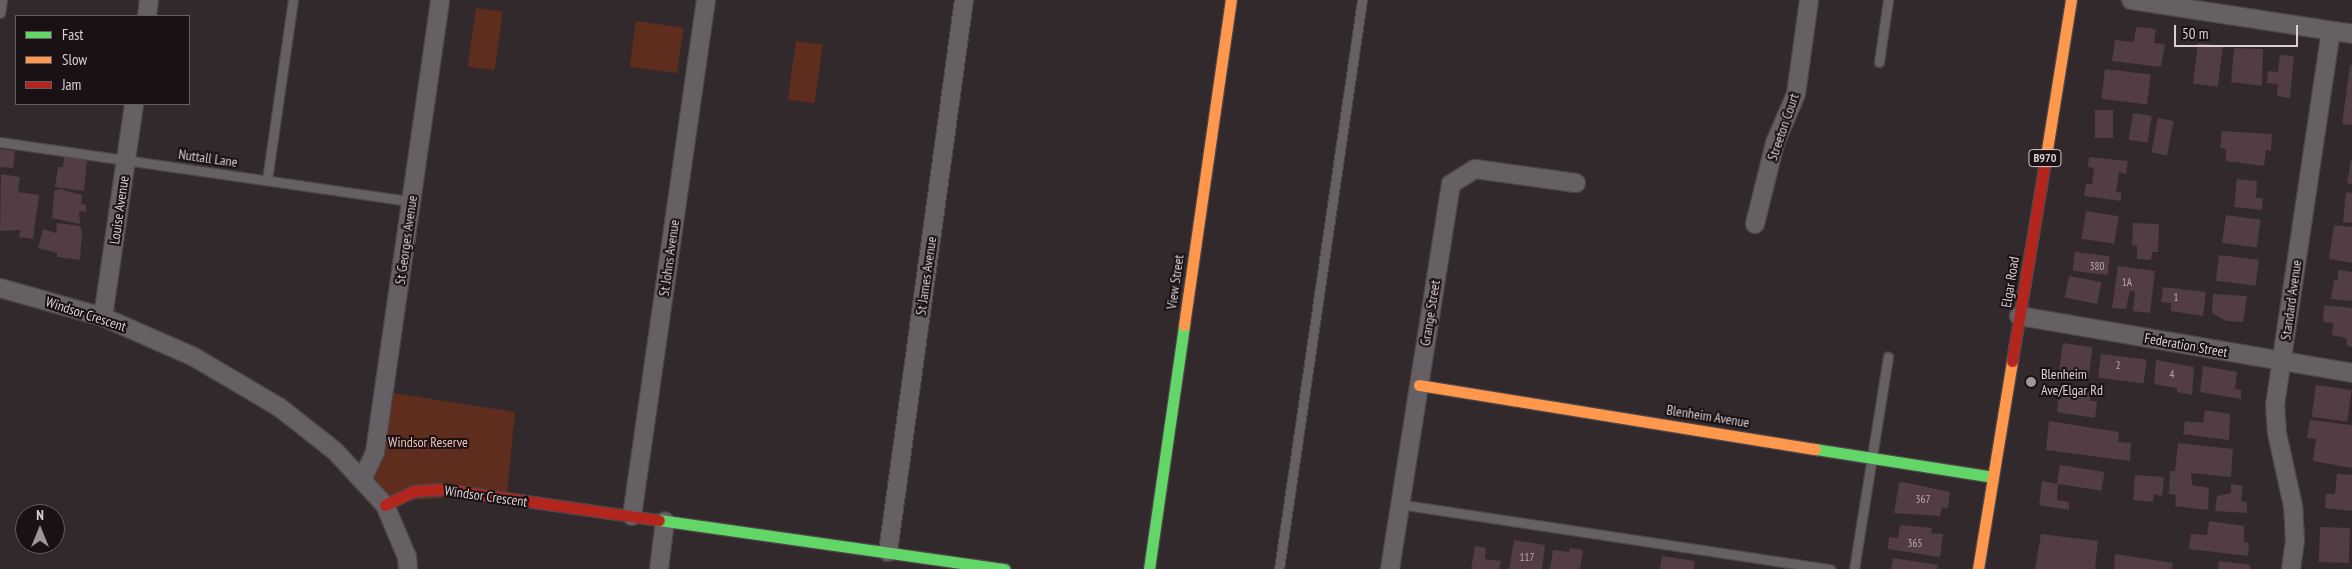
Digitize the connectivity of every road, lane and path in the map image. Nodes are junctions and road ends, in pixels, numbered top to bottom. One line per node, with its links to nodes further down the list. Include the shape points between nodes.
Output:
1 (2, 0): 13 (lane)
2 (149, 0): 14 (street)
3 (293, 0): 21 (lane)
4 (440, 0): 23 (street, St Georges Avenue)
5 (706, 0): 37 (street, St Johns Avenue)
6 (964, 0): 39 (street, St James Avenue)
7 (1231, 0): 43 (street, View Street)
8 (1362, 0): 44 (lane)
9 (1809, 0): 24 (street, Streeton Court, via 1796,94 1775,143)
10 (1888, 0): 17 (lane)
11 (2071, 0): 26 (street, Elgar Road / B970)
12 (2131, 0): 15 (street)
13 (0, 13)
14 (147, 15)
15 (2331, 31): 16 (street); 29 (street, Standard Avenue)
16 (2352, 34)
17 (1879, 62)
18 (134, 105): 20 (street, Louise Avenue)
19 (0, 142): 20 (lane, Nuttall Lane)
20 (126, 160): 21 (lane, Nuttall Lane); 27 (street, Louise Avenue)
21 (267, 180): 23 (lane, Nuttall Lane)
22 (1576, 183): 31 (street, Grange Street, via 1475,169 1451,184)
23 (411, 201): 34 (street, St Georges Avenue, via 375,452)
24 (1755, 224)
25 (0, 288): 27 (street, Windsor Crescent)
26 (2020, 316): 29 (street, Federation Street); 33 (street, Elgar Road / B970)
27 (103, 317): 34 (street, Windsor Crescent, via 194,357 279,407 335,451)
28 (1888, 357): 32 (lane)
29 (2282, 361): 30 (street, Federation Street); 49 (street, Standard Avenue, via 2275,405 2277,433 2293,506 2295,541)
30 (2352, 372)
31 (1419, 385): 32 (street, Blenheim Avenue); 35 (street, Grange Street)
32 (1873, 457): 33 (street, Blenheim Avenue); 47 (lane)
33 (1993, 477): 48 (street, Elgar Road / B970)
34 (363, 478): 36 (street, Windsor Crescent)
35 (1400, 504): 45 (street, Grange Street); 46 (lane)
36 (385, 505): 37 (street, Windsor Crescent, via 414,491 443,489); 40 (street, via 407,557)
37 (632, 516): 38 (street, Windsor Crescent)
38 (665, 521): 39 (street, Windsor Crescent); 41 (street)
39 (897, 559): 42 (street, Windsor Crescent)
40 (408, 569)
41 (659, 569)
42 (1005, 569)
43 (1149, 569)
44 (1279, 569)
45 (1390, 569)
46 (1830, 569)
47 (1854, 569)
48 (1978, 569)
49 (2291, 569)

